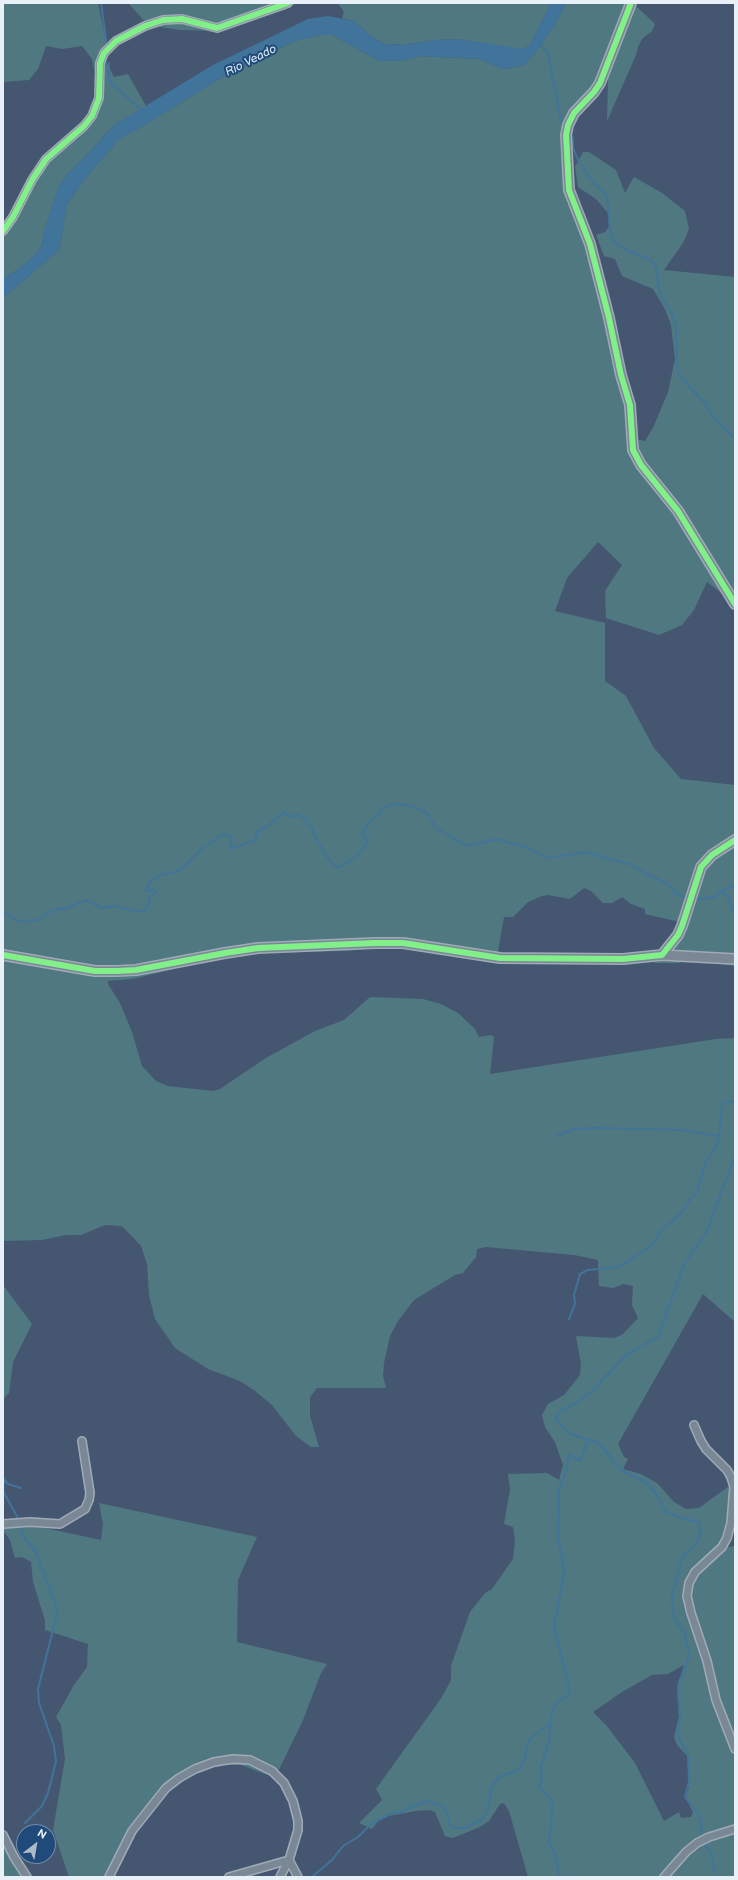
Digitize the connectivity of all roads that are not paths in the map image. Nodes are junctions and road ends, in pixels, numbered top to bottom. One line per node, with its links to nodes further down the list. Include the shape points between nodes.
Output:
1 (288, 3): 3 (street, via 217,28 182,19 163,20 116,41 104,53 100,63 99,98 92,116 46,159)
2 (631, 3): 4 (street, via 600,82 574,113 568,125 566,135 569,190 590,244 609,318 630,405 633,450 641,465 678,511)
3 (3, 231)
4 (735, 604)
5 (735, 840): 7 (street, via 712,855 701,867 682,926)
6 (3, 955): 7 (street, via 96,971 136,970 258,948 382,943 411,944 500,958 623,959)
7 (662, 955): 8 (street)
8 (735, 959)
9 (694, 1425): 12 (street, via 701,1441 731,1477 734,1487 727,1538 722,1547 695,1572 689,1583 687,1596 718,1706)
10 (82, 1441): 11 (street, via 90,1493 84,1509 60,1524)
11 (3, 1524)
12 (735, 1750)
13 (735, 1829): 21 (street, via 697,1843)
14 (3, 1835): 16 (street)
15 (289, 1860): 17 (street, via 298,1830 298,1821 289,1792 272,1771 250,1760 233,1758 195,1769 166,1788 132,1831); 18 (street); 19 (street); 20 (street)
16 (27, 1877)
17 (109, 1877)
18 (229, 1877)
19 (280, 1877)
20 (298, 1877)
21 (664, 1877)

